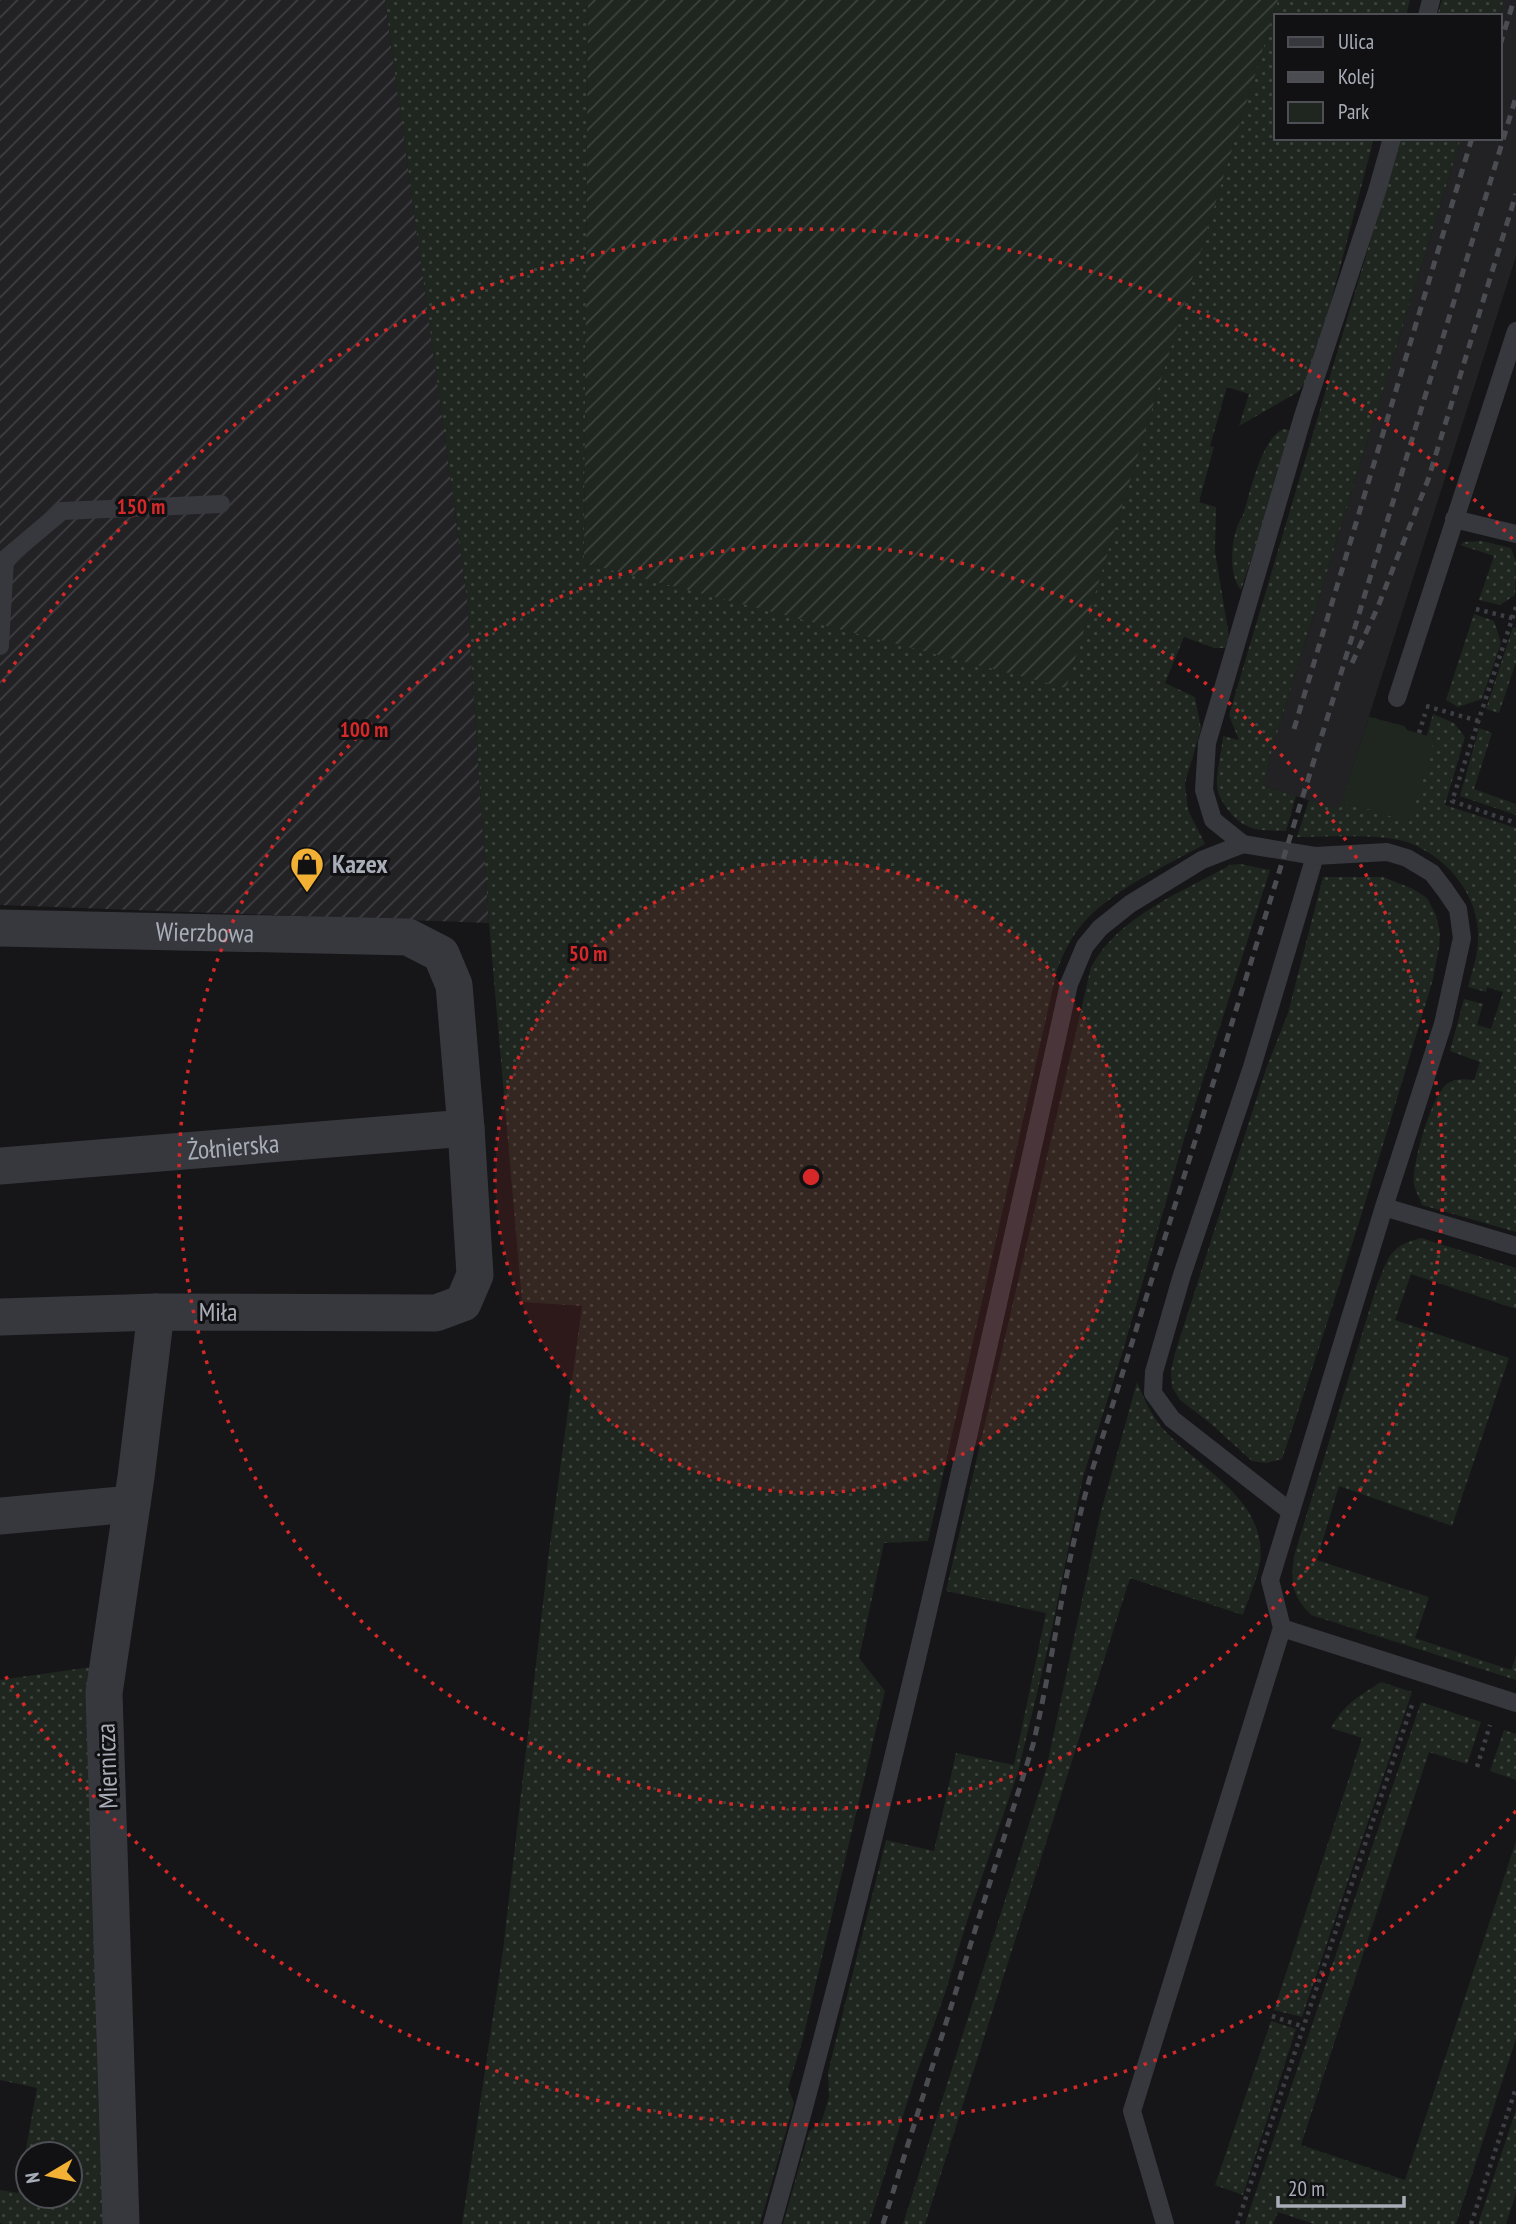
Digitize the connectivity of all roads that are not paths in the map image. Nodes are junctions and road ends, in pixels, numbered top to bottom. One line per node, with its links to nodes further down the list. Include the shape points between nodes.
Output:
1 (1391, 140): 8 (lane, via 1303,416 1207,743 1204,790 1213,820)
2 (1516, 331): 4 (lane)
3 (221, 504): 6 (lane, via 62,510 5,559)
4 (1454, 519): 5 (lane); 7 (lane)
5 (1516, 534)
6 (0, 646)
7 (1397, 698)
8 (1243, 844): 9 (lane); 23 (lane, via 1202,860 1100,928 1086,946 1069,984 883,1799)
9 (1315, 856): 13 (lane, via 1387,852 1407,858 1432,873 1458,909 1462,938 1443,1024); 18 (lane, via 1252,1067 1186,1262 1154,1372 1153,1393 1172,1419)
10 (0, 928): 11 (street, Wierzbowa, via 408,937 441,954 454,985)
11 (466, 1128): 12 (street, Żołnierska); 15 (street, Miła, via 475,1275 463,1303 436,1312)
12 (0, 1167)
13 (1384, 1207): 14 (lane); 18 (lane)
14 (1516, 1246)
15 (156, 1312): 16 (street, Miła); 17 (street, Miernicza)
16 (0, 1317)
17 (132, 1504): 19 (street); 22 (street, Miernicza, via 104,1693 114,1704)
18 (1291, 1512): 20 (lane, via 1270,1580)
19 (0, 1516)
20 (1282, 1628): 21 (lane); 24 (lane, via 1132,2111)
21 (1516, 1703)
22 (121, 2224)
23 (772, 2224)
24 (1165, 2224)

